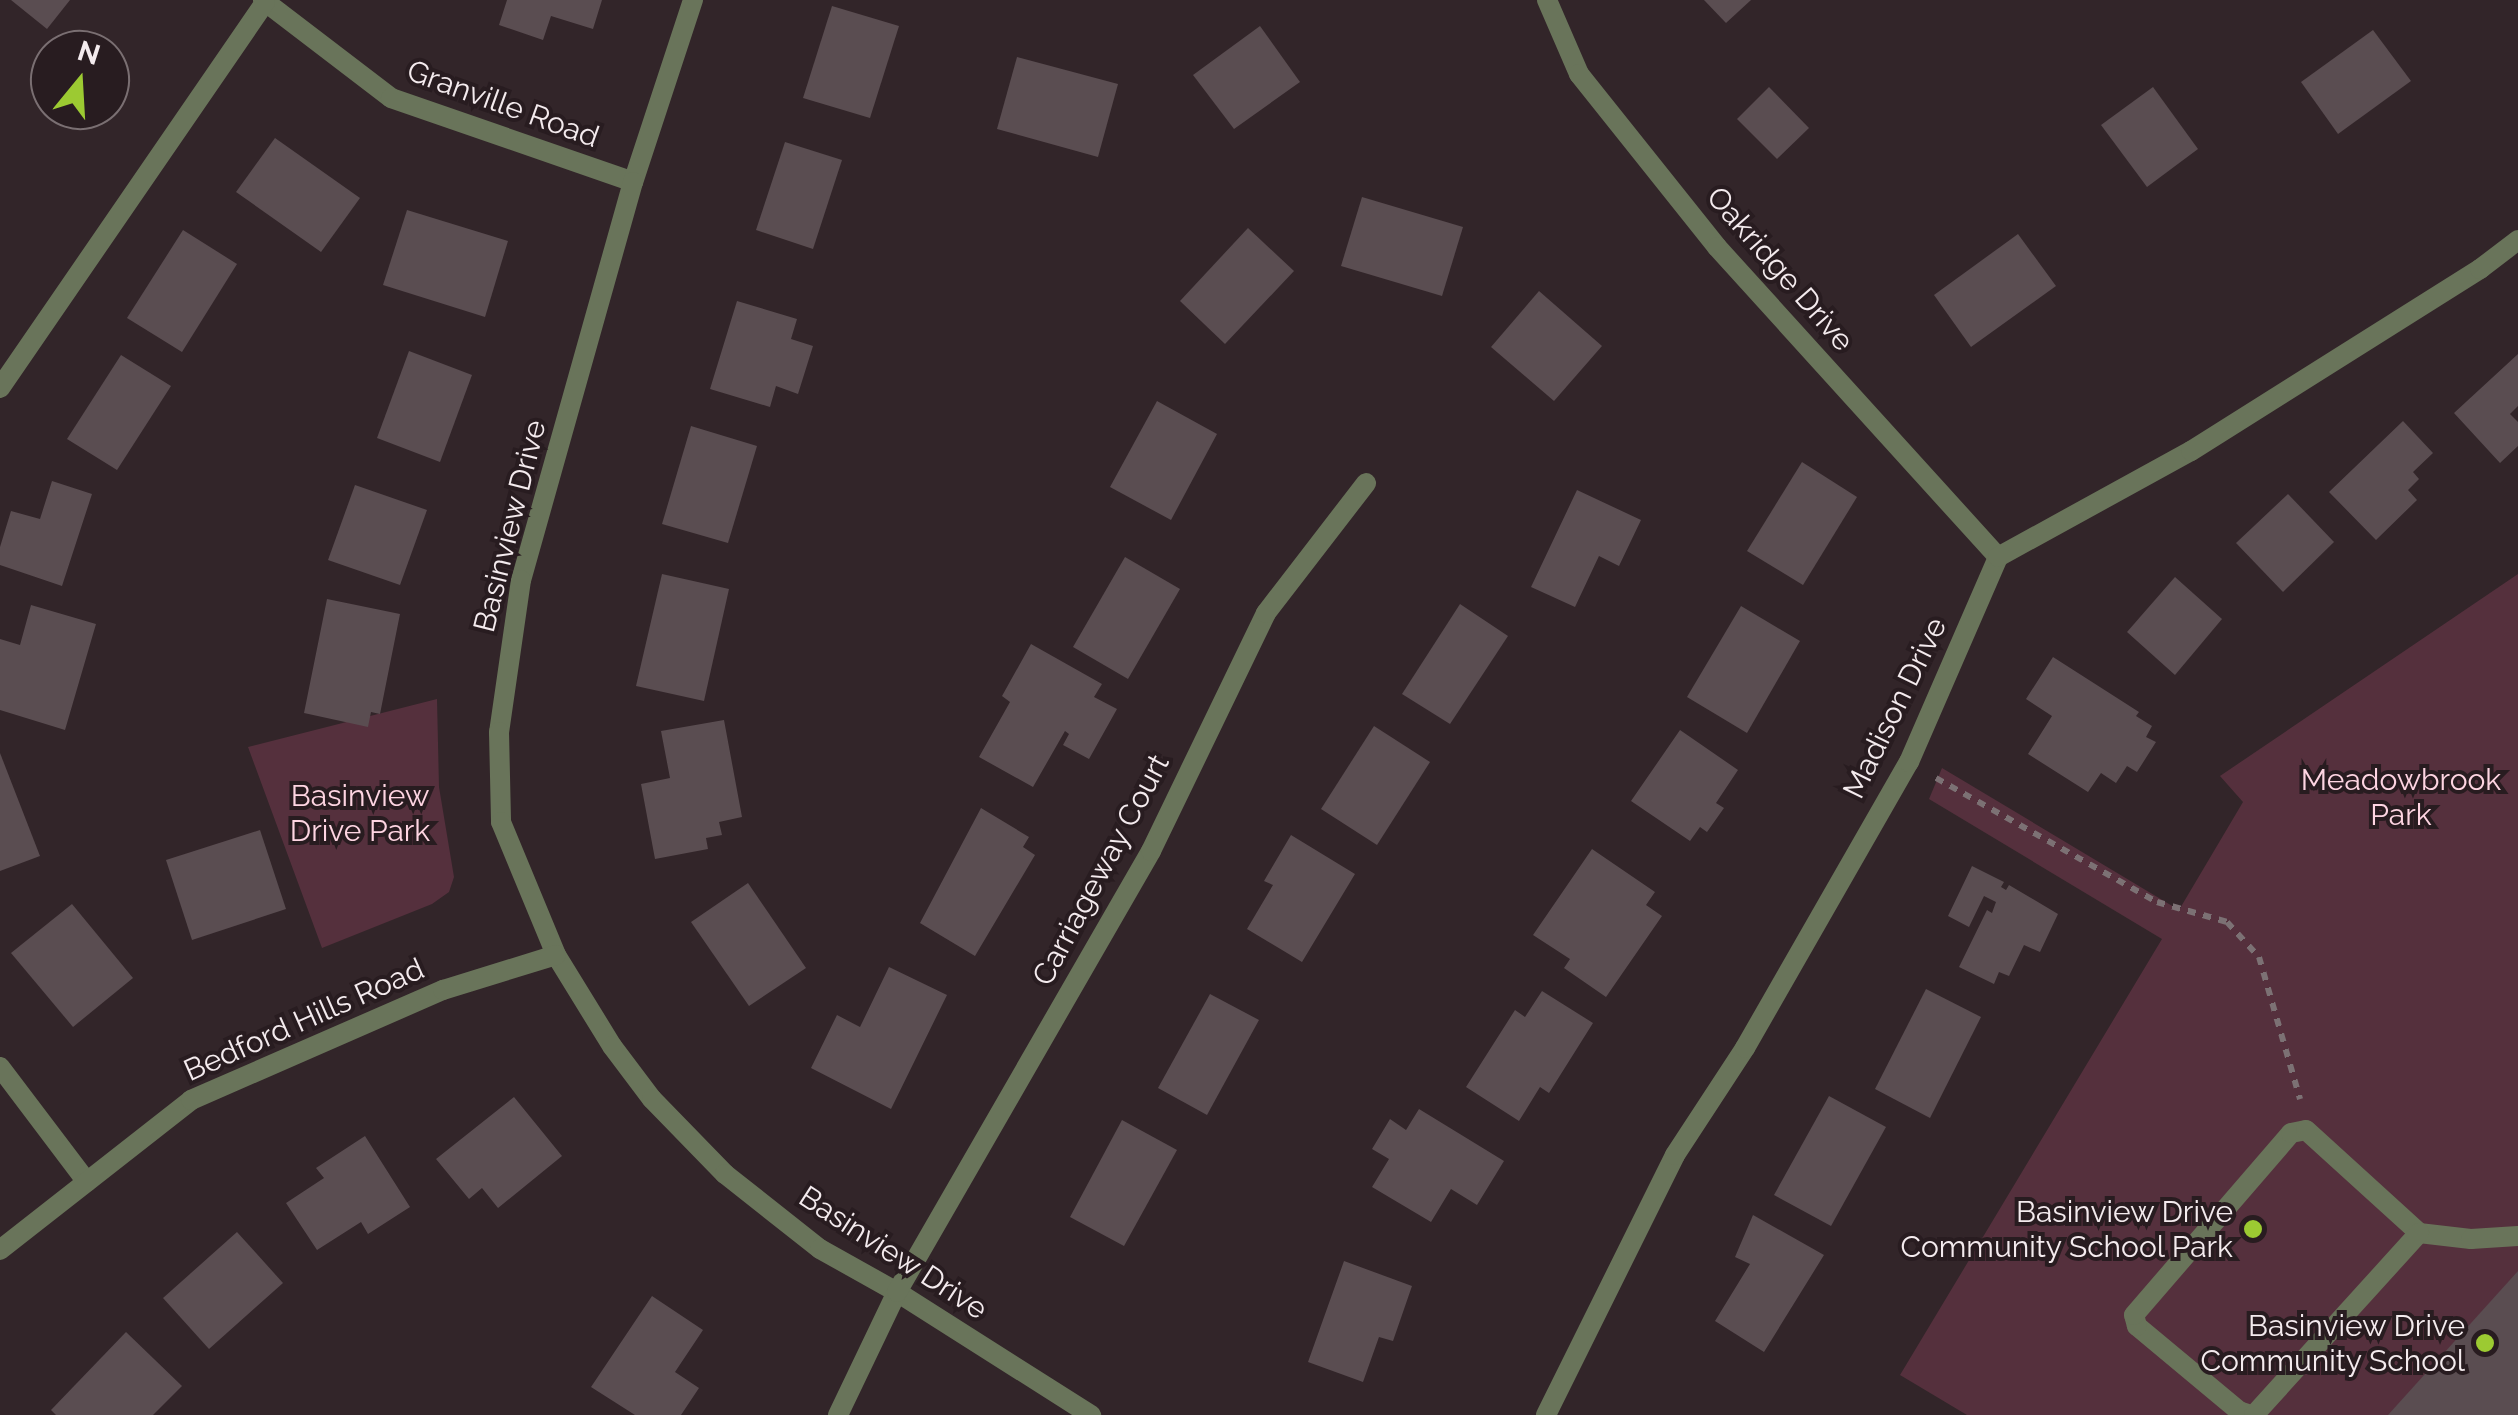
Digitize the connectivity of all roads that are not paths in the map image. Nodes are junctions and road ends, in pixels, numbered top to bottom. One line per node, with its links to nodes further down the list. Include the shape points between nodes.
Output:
1 (693, 0): 4 (street, Basinview Drive)
2 (1547, 0): 8 (street, Oakridge Drive, via 1580,74 1717,247)
3 (264, 1): 4 (street, Granville Road, via 391,98); 6 (street)
4 (633, 182): 9 (street, Basinview Drive, via 522,580 499,732 502,822)
5 (2518, 240): 8 (street, via 2191,450)
6 (0, 388)
7 (1366, 483): 15 (street, Carriageway Court, via 1266,613 1152,852)
8 (1998, 556): 18 (street, Madison Drive, via 1909,762 1745,1048 1675,1154)
9 (556, 955): 11 (street, Bedford Hills Road, via 443,990 191,1100); 15 (street, Basinview Drive, via 652,1099 726,1174 820,1249)
10 (0, 1067): 11 (street)
11 (86, 1182): 14 (street, Bedford Hills Road)
12 (2419, 1233): 13 (street); 19 (street); 19 (street, via 2306,1130 2291,1133 2134,1315 2137,1326 2239,1411)
13 (2518, 1236)
14 (0, 1250)
15 (897, 1292): 16 (street, Carriageway Court); 17 (street, Basinview Drive)
16 (838, 1415)
17 (1091, 1415)
18 (1546, 1415)
19 (2253, 1415)

